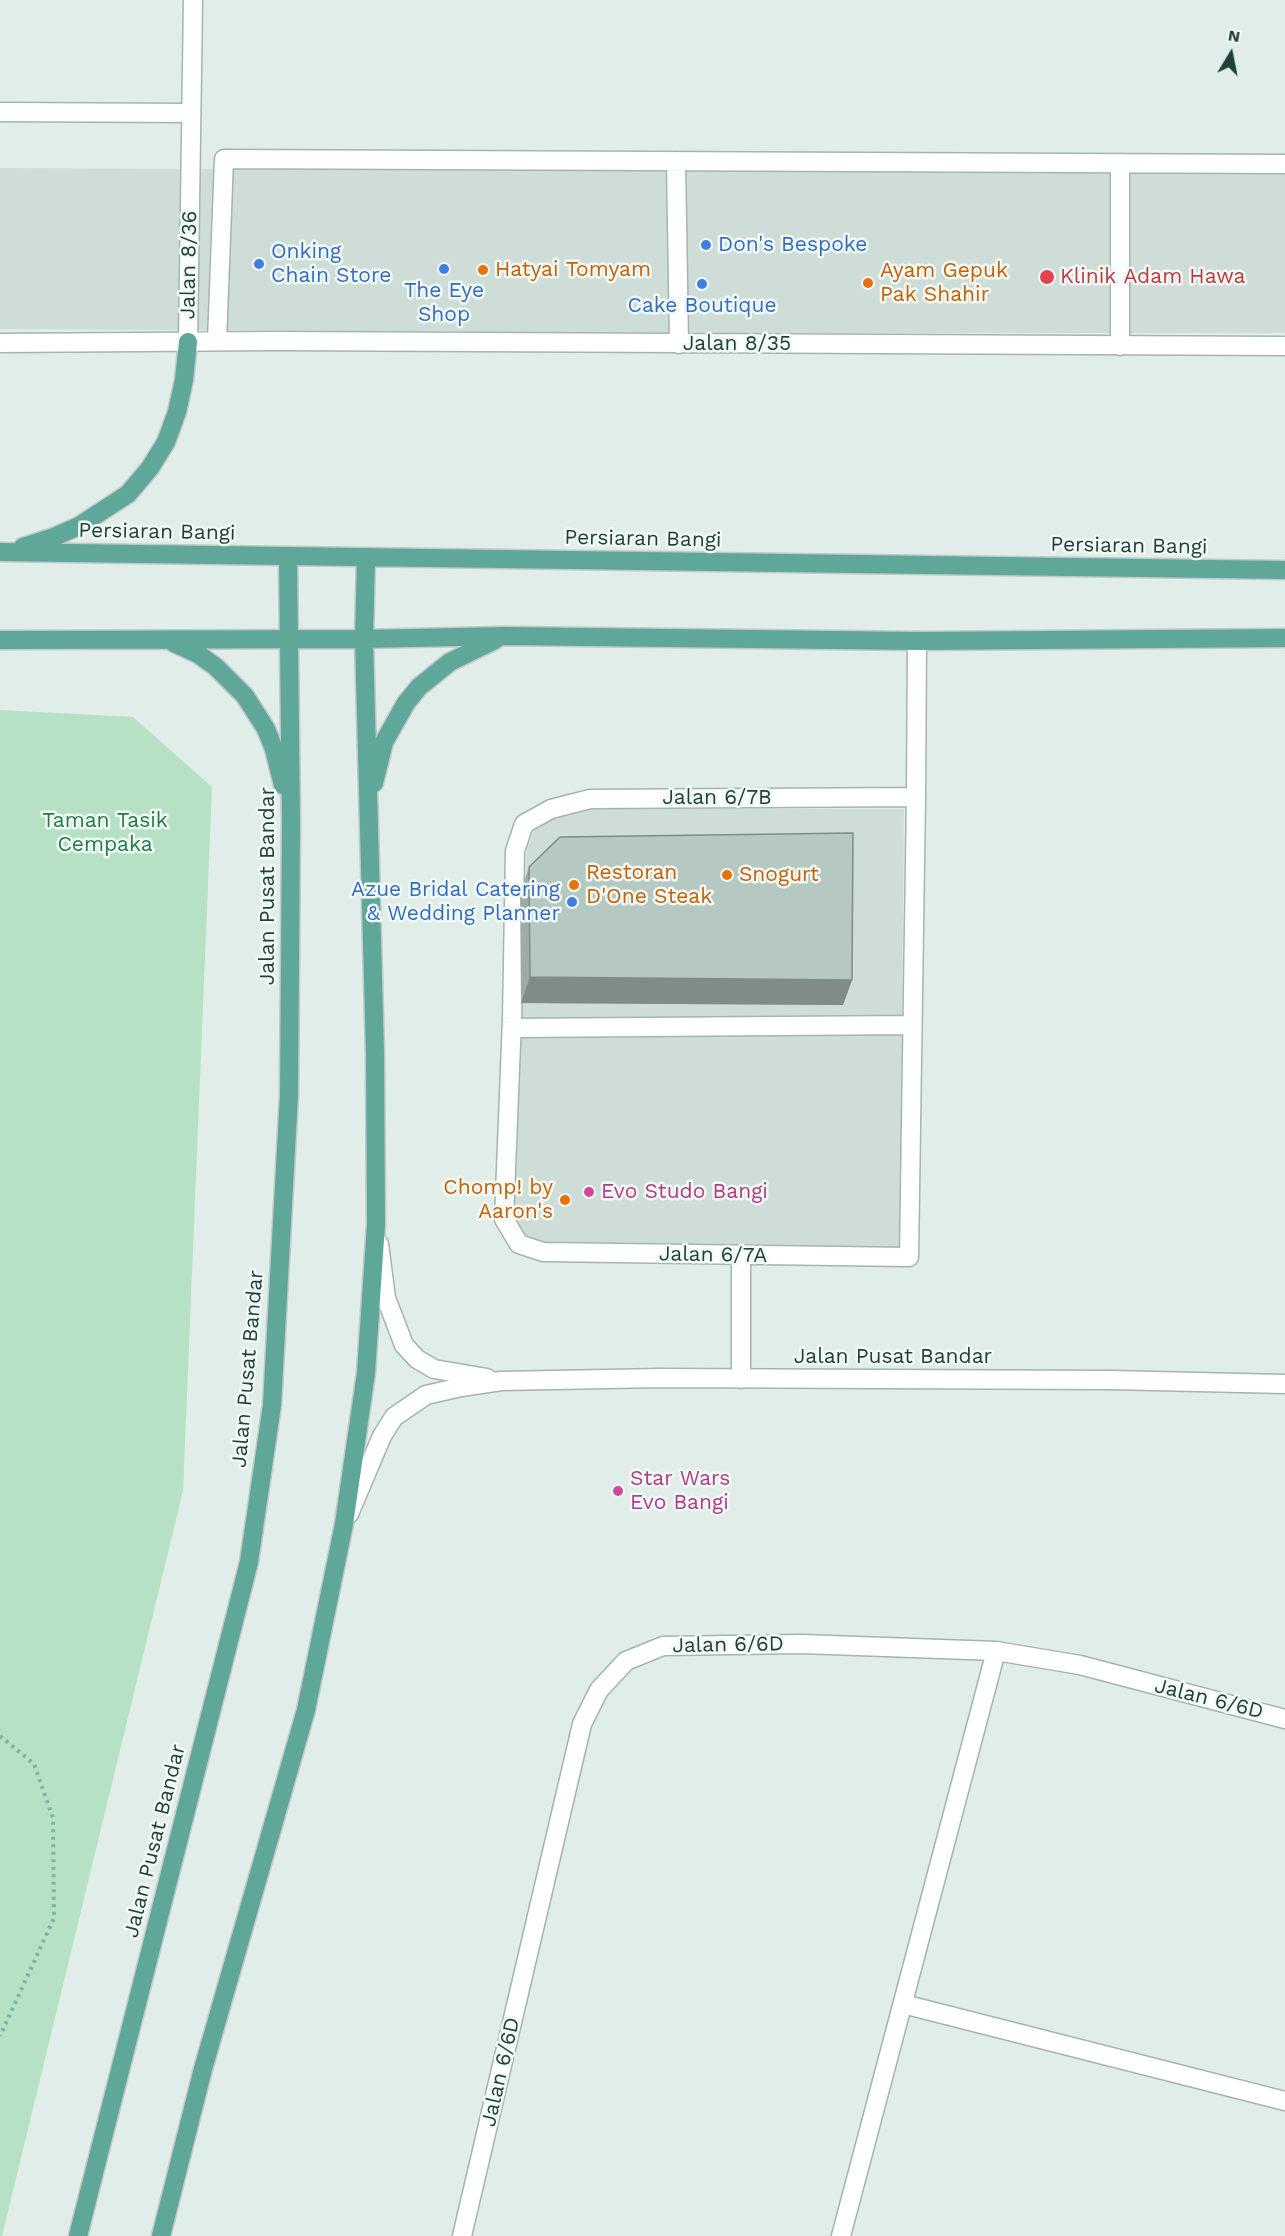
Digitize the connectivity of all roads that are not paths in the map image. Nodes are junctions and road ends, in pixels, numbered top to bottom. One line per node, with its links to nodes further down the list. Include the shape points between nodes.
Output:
1 (193, 0): 3 (street, Jalan 8/36)
2 (0, 112): 3 (street)
3 (191, 113): 8 (street, Jalan 8/36)
4 (676, 161): 5 (street); 7 (street, via 224,159); 10 (street)
5 (1120, 163): 6 (street); 11 (street)
6 (1285, 164)
7 (218, 341): 8 (street, Jalan 8/35); 10 (street, Jalan 8/35)
8 (188, 342): 9 (street, Jalan 8/36); 13 (main road, via 177,412 166,442 128,494 79,526)
9 (0, 343)
10 (679, 344): 11 (street, Jalan 8/35)
11 (1120, 346): 12 (street, Jalan 8/35)
12 (1285, 346)
13 (3, 552): 14 (main road, Persiaran Bangi)
14 (288, 556): 15 (main road, Persiaran Bangi); 19 (main road, Jalan Pusat Bandar)
15 (366, 557): 16 (main road, Persiaran Bangi); 20 (main road, Jalan Pusat Bandar)
16 (1285, 570)
17 (505, 636): 20 (main road); 23 (main road); 25 (main road, via 450,662 406,703 384,742)
18 (1285, 638): 23 (main road)
19 (289, 639): 20 (main road); 22 (main road); 26 (main road, Jalan Pusat Bandar)
20 (364, 639): 25 (main road, Jalan Pusat Bandar)
21 (0, 640): 22 (main road)
22 (168, 640): 26 (main road, via 216,666 255,710 274,749)
23 (917, 641): 24 (street)
24 (916, 797): 27 (street); 28 (street, Jalan 6/7B, via 590,799 550,809 524,825 515,851)
25 (368, 821): 29 (main road, Jalan Pusat Bandar)
26 (291, 822): 39 (main road, Jalan Pusat Bandar, via 289,1095 272,1405 249,1562)
27 (912, 1025): 28 (street); 30 (street, Jalan 6/7A, via 909,1257)
28 (512, 1028): 30 (street, Jalan 6/7A, via 504,1219 519,1244 543,1252)
29 (376, 1224): 32 (street, Jalan Pusat Bandar, via 386,1298 404,1345 434,1369); 34 (main road, Jalan Pusat Bandar, via 366,1372)
30 (741, 1256): 31 (street)
31 (741, 1379): 32 (street, Jalan Pusat Bandar); 33 (street, Jalan Pusat Bandar)
32 (501, 1381): 34 (street, Jalan Pusat Bandar, via 426,1395 394,1417)
33 (1285, 1384)
34 (344, 1524): 40 (main road, Jalan Pusat Bandar, via 306,1710 203,2069)
35 (996, 1651): 36 (street, Jalan 6/6D, via 1080,1665); 37 (street); 41 (street, Jalan 6/6D, via 802,1644 663,1646 626,1661 598,1690 582,1724)
36 (1285, 1719)
37 (903, 2004): 38 (street); 42 (street)
38 (1285, 2101)
39 (78, 2236)
40 (161, 2236)
41 (462, 2236)
42 (841, 2236)

